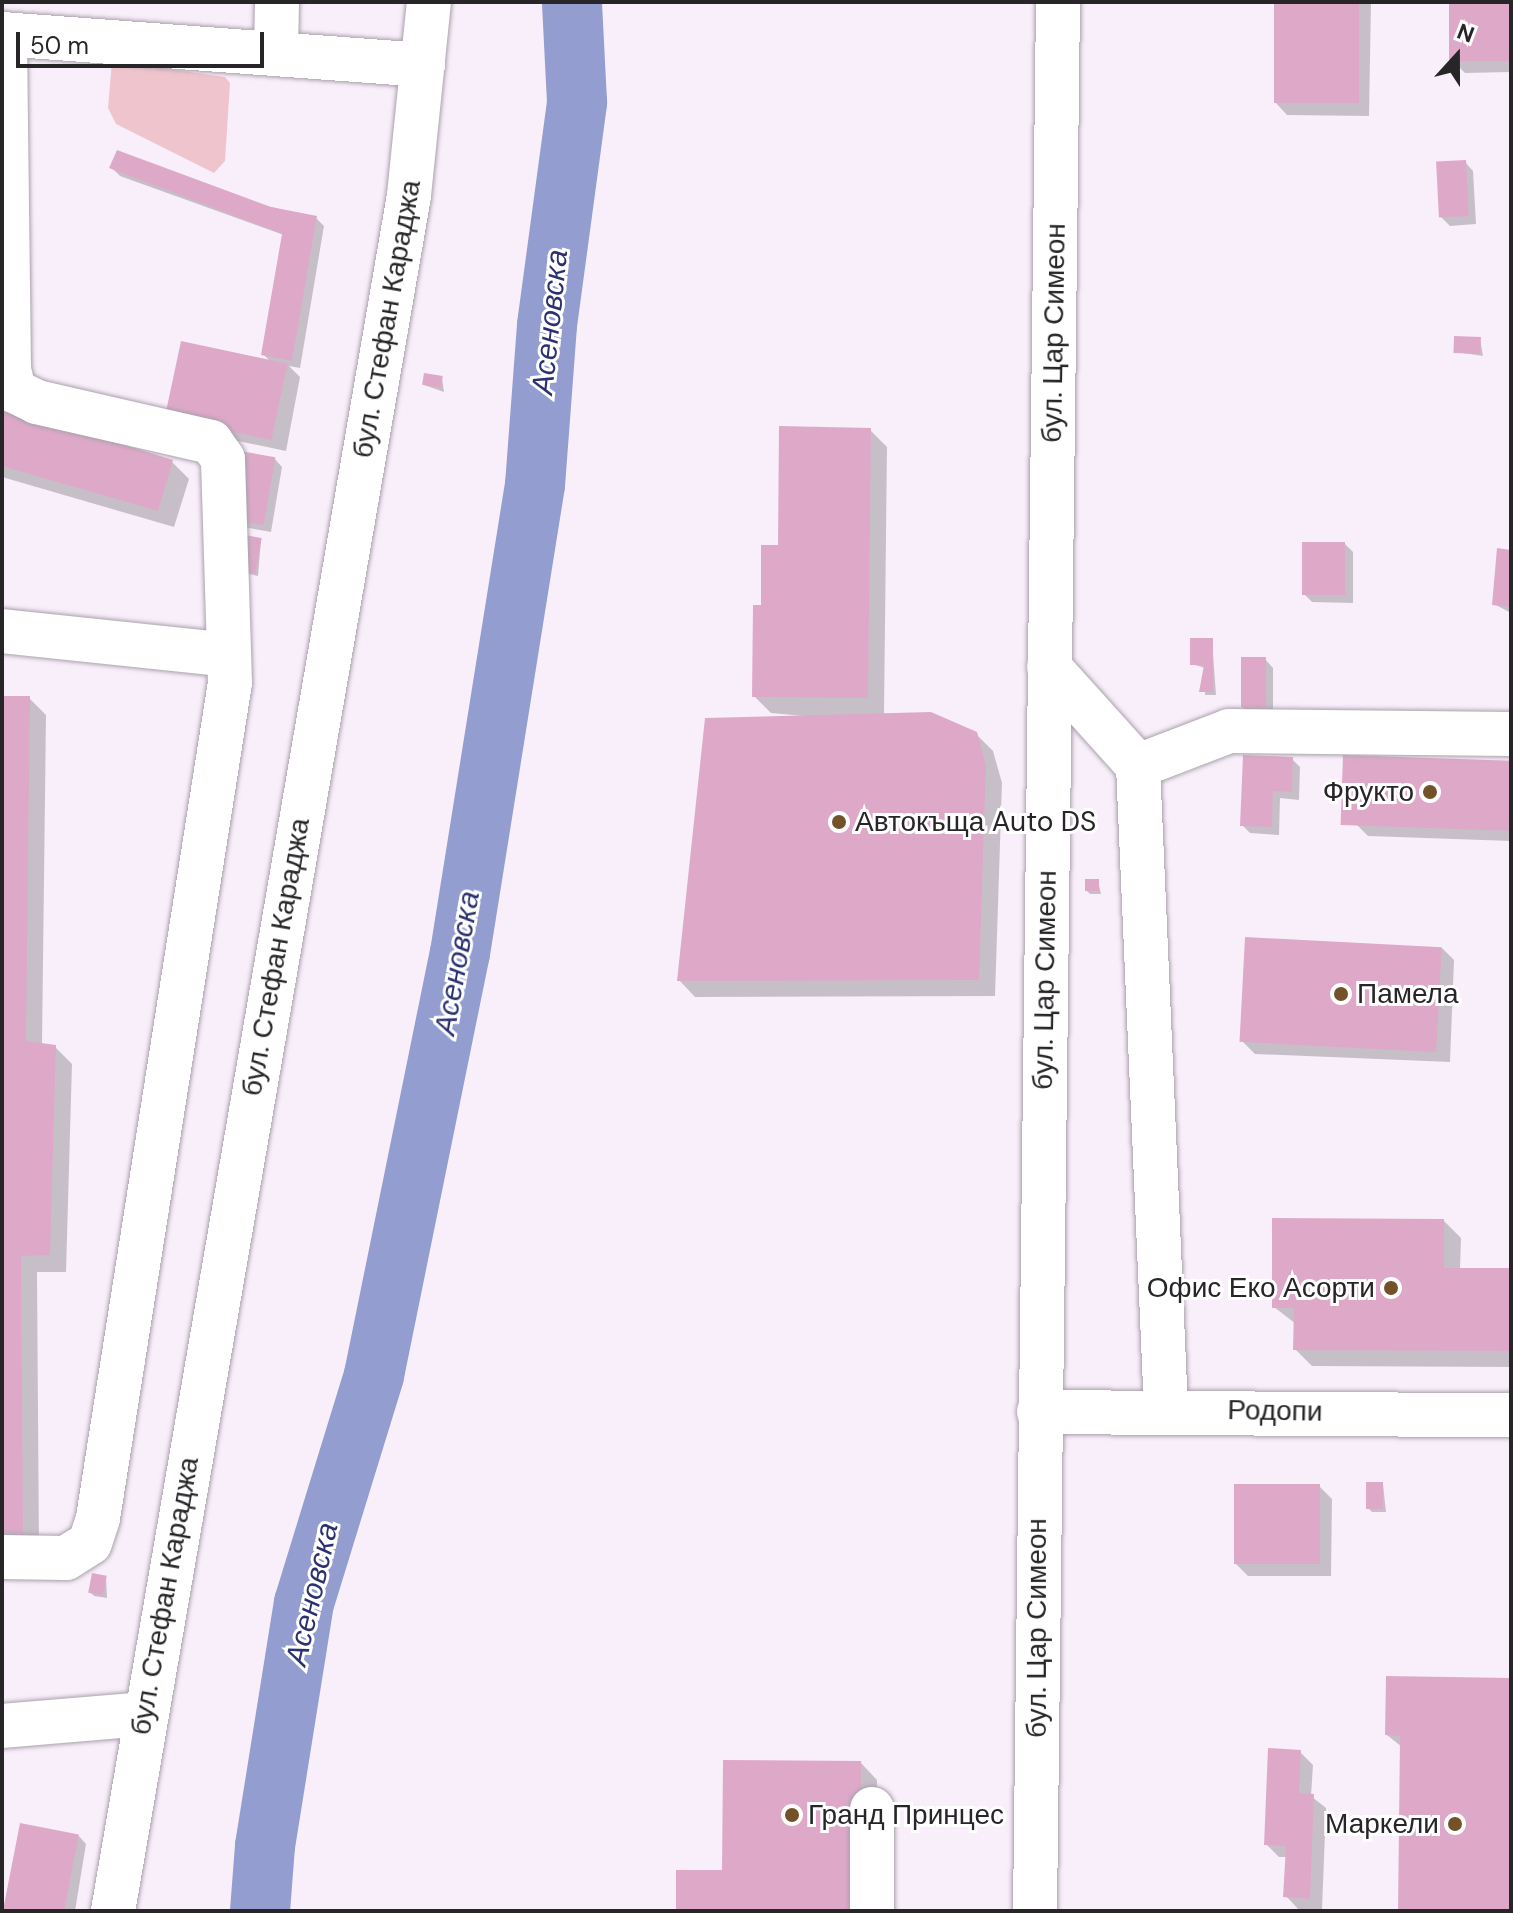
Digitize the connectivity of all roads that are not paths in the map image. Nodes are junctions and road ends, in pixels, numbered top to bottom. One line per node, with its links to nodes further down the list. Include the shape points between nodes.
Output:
1 (277, 2): 5 (main road)
2 (429, 2): 6 (main road, бул. Стефан Караджа)
3 (1058, 2): 9 (main road, бул. Цар Симеон)
4 (4, 34): 5 (main road); 8 (main road, via 9,369 14,391 37,402 211,442 223,459)
5 (276, 53): 6 (main road)
6 (423, 65): 16 (main road, бул. Стефан Караджа, via 409,195)
7 (2, 631): 8 (main road)
8 (229, 655): 15 (main road, via 230,683 98,1518 90,1543 66,1558)
9 (1049, 667): 11 (main road); 13 (main road, бул. Цар Симеон)
10 (1511, 734): 11 (main road, via 1229,731)
11 (1138, 766): 12 (main road)
12 (1166, 1409): 13 (main road, Родопи); 14 (main road, Родопи)
13 (1039, 1412): 21 (main road, бул. Цар Симеон)
14 (1511, 1415)
15 (2, 1557)
16 (145, 1714): 17 (main road); 19 (main road, бул. Стефан Караджа)
17 (2, 1726)
18 (872, 1809): 20 (main road)
19 (113, 1911)
20 (872, 1911)
21 (1035, 1911)

